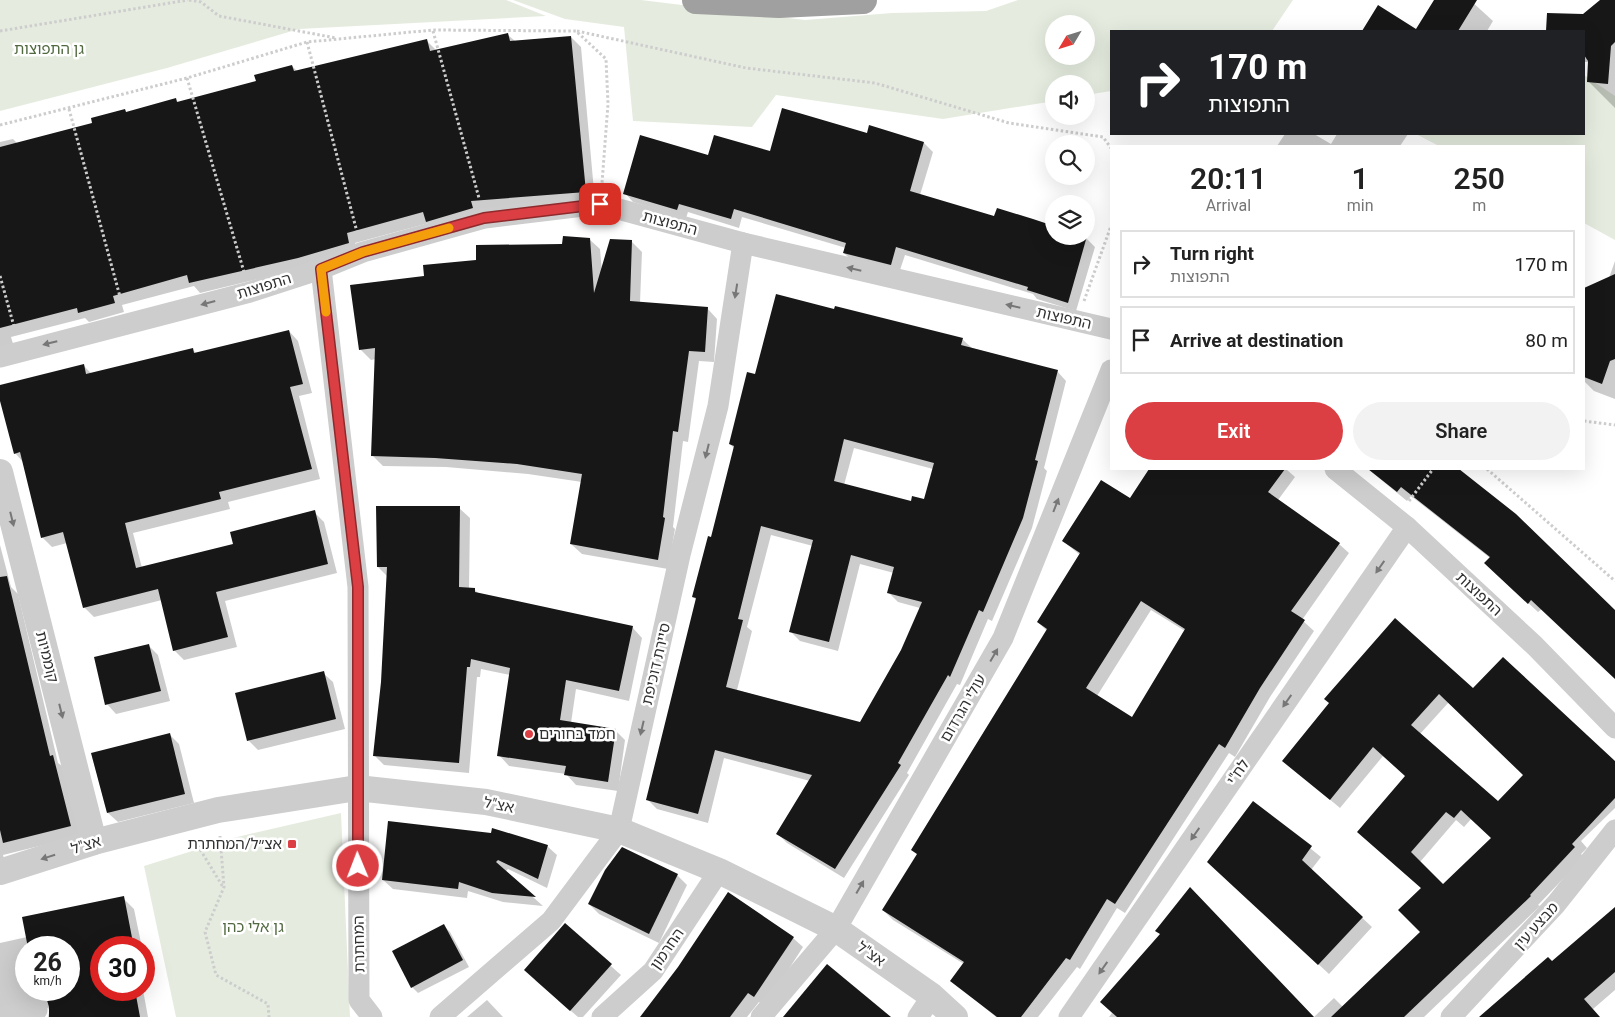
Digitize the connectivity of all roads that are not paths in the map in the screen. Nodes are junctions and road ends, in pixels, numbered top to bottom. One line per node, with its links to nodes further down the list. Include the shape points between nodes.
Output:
1 (696, 0): 2 (highway, via 780,4)
2 (863, 0)
3 (743, 243): 4 (street, התפוצות, via 600,204 484,218 363,252); 5 (street, התפוצות, one-way to 3); 13 (street, סיירת דוכיפת, one-way to 13, via 718,406 680,555)
4 (321, 269): 6 (street, התפוצות, one-way to 6, via 250,292); 12 (street, המחתרת, via 358,587)
5 (1110, 329)
6 (0, 357)
7 (1110, 373): 18 (street, עולי הגרדום, one-way to 7, via 1004,638)
8 (1336, 470): 10 (street, התפוצות)
9 (0, 472): 15 (street, קוממיות, one-way to 15)
10 (1402, 522): 11 (street, התפוצות, via 1535,646); 27 (street, לח"י, one-way to 27)
11 (1615, 728)
12 (357, 788): 13 (street, אצ"ל, via 486,802); 15 (street, אצ"ל, via 218,810); 22 (street, המחתרת, via 360,1000)
13 (619, 830): 17 (street, אצ"ל); 23 (street, סיירת דוכיפת, via 551,921)
14 (1615, 830): 28 (street, מבצע עין, via 1556,904)
15 (94, 842): 16 (street, אצ"ל, one-way to 16)
16 (0, 872)
17 (719, 872): 18 (street, אצ"ל); 24 (street, החרמון, via 653,971)
18 (836, 929): 19 (street, אצ"ל); 25 (street, עולי הגרדום)
19 (925, 1007): 26 (street, אצ"ל)
20 (37, 1010): 21 (street)
21 (2, 1017)
22 (372, 1017)
23 (440, 1017)
24 (602, 1017)
25 (761, 1017)
26 (956, 1017)
27 (1069, 1017)
28 (1452, 1017)

